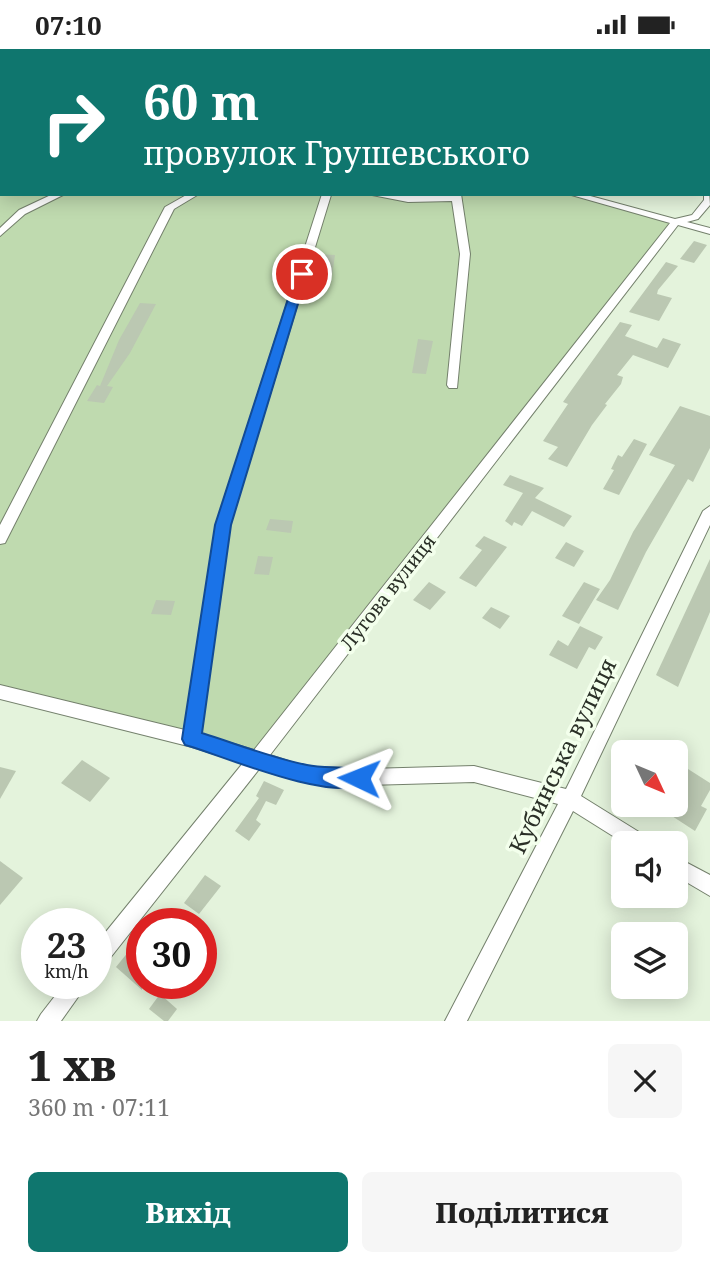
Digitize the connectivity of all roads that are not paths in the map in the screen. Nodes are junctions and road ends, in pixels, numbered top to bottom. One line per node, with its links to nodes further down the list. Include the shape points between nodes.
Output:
1 (57, 196): 9 (street, via 22,212)
2 (191, 196): 13 (street, via 170,207)
3 (325, 196): 15 (street, via 223,525)
4 (386, 196): 5 (street)
5 (455, 196): 11 (street, via 465,254)
6 (579, 196): 8 (street)
7 (710, 200): 8 (street, via 695,217)
8 (676, 222): 10 (street); 16 (street, Лугова вулиця)
9 (2, 231)
10 (710, 231)
11 (453, 384)
12 (710, 512): 17 (street, Кубинська вулиця)
13 (0, 539)
14 (0, 692): 15 (street)
15 (192, 739): 16 (street)
16 (258, 758): 17 (street, via 332,778 474,774); 21 (street, Лугова вулиця)
17 (570, 799): 18 (street); 24 (street, Кубинська вулиця)
18 (621, 831)
19 (688, 873): 20 (street)
20 (710, 886)
21 (112, 940)
22 (65, 999): 23 (street)
23 (48, 1021)
24 (456, 1021)

